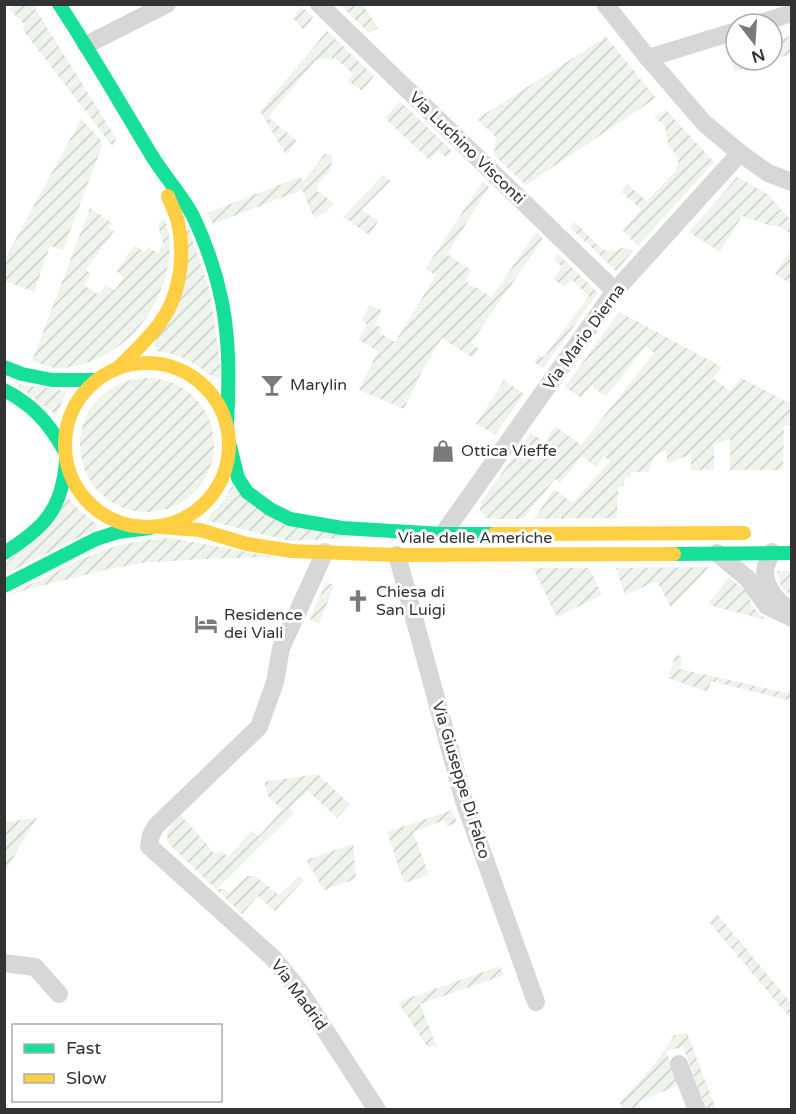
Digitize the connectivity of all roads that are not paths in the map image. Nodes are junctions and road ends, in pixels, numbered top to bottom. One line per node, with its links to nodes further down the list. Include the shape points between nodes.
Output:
1 (59, 4): 6 (main road)
2 (167, 4): 6 (street)
3 (319, 4): 11 (street, Via Luchino Visconti)
4 (605, 4): 7 (street)
5 (724, 35): 7 (street)
6 (86, 45): 9 (main road)
7 (648, 58): 8 (street, via 704,123)
8 (740, 153): 10 (street, via 768,173); 11 (street, Via Mario Dierna)
9 (154, 159): 13 (main road, via 178,220 180,275 163,319); 16 (main road, via 192,215 222,301 228,339)
10 (792, 182)
11 (615, 291): 21 (street, Via Mario Dierna)
12 (4, 367): 14 (main road, via 52,380)
13 (118, 368): 14 (main road); 16 (main road, via 157,364 194,377 220,406)
14 (97, 380): 18 (main road, via 72,411 66,430)
15 (4, 390): 18 (main road, via 49,424)
16 (227, 424): 17 (main road)
17 (230, 446): 19 (main road, via 224,474 210,499 179,521); 21 (main road, Viale delle Americhe, via 238,478 248,492 290,519 342,528)
18 (65, 456): 19 (main road, via 73,483 105,517 127,525); 25 (main road, via 66,478 56,506 26,540)
19 (155, 527): 22 (main road, Viale delle Americhe, via 200,530 247,543); 28 (main road, via 96,539)
20 (754, 533): 21 (main road, Viale delle Americhe)
21 (443, 534)
22 (325, 552): 27 (main road, Viale delle Americhe); 35 (street, Via Madrid, via 281,648 276,682 259,727 156,825 149,846 273,958 299,990)
23 (772, 552): 24 (main road, Viale delle Americhe); 26 (main road, Viale delle Americhe); 29 (street, via 765,567 770,590 781,604)
24 (792, 552)
25 (4, 553)
26 (717, 553): 27 (main road, Viale delle Americhe); 30 (street, via 747,578 766,606)
27 (397, 555): 33 (street, Via Giuseppe Di Falco, via 464,801)
28 (4, 586)
29 (792, 608)
30 (792, 618)
31 (4, 963): 32 (street, via 35,967)
32 (59, 994)
33 (536, 1002)
34 (679, 1064): 36 (street)
35 (377, 1110)
36 (697, 1110)

